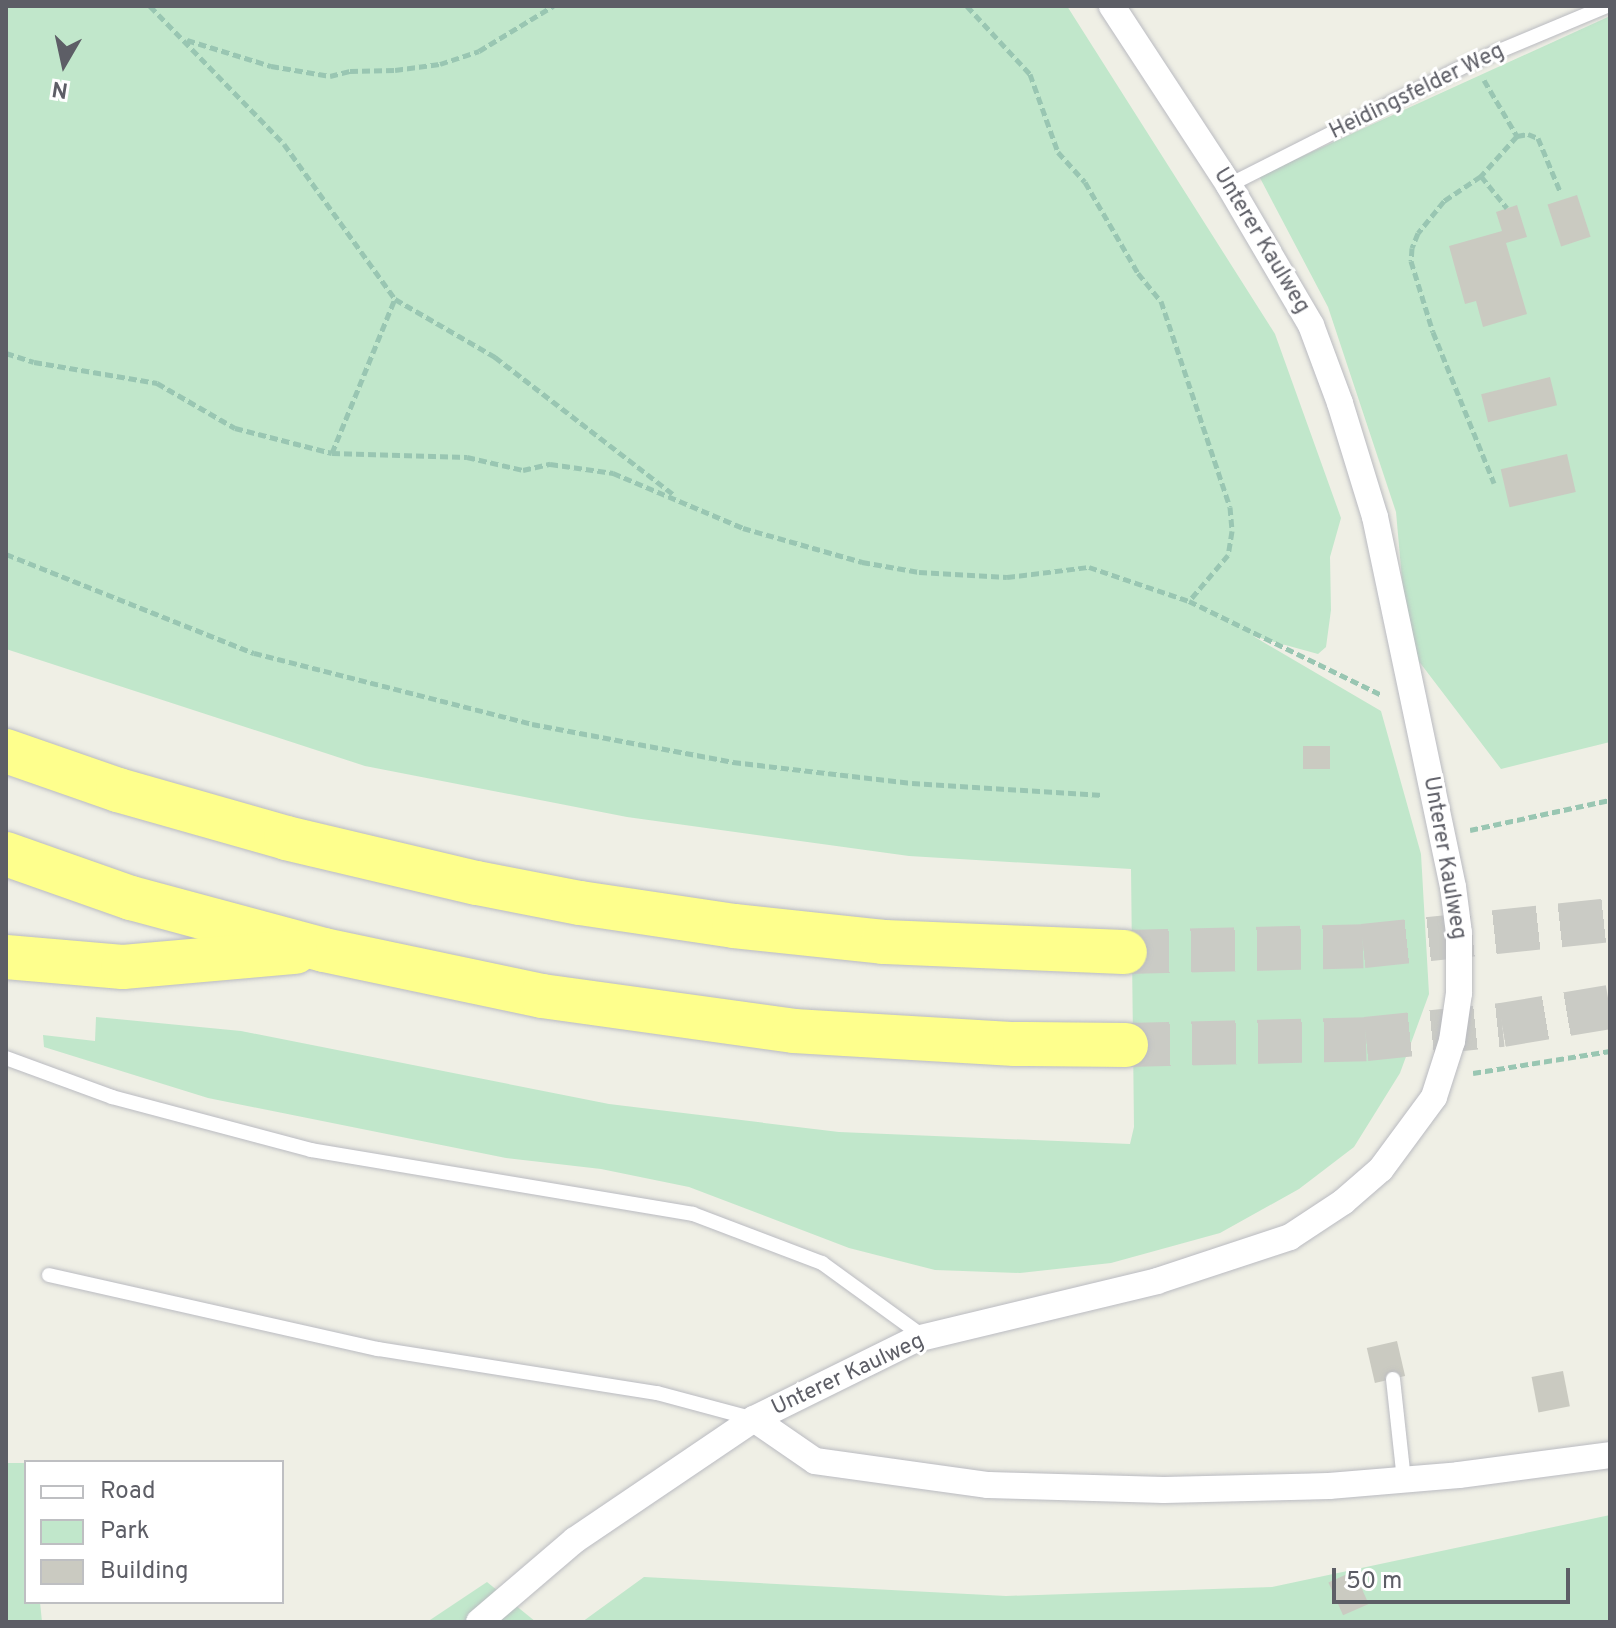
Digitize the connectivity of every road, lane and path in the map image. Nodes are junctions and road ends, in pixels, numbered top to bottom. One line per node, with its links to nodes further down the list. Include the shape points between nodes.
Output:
1 (150, 6): 6 (path)
2 (553, 6): 6 (path, via 479,51 440,64 395,70 330,76 271,66)
3 (967, 6): 19 (path, via 1030,74 1058,152 1085,182 1161,301 1231,519 1228,555)
4 (1112, 6): 10 (street, Unterer Kaulweg)
5 (1607, 6): 7 (lane, Heidingsfelder Weg)
6 (187, 40): 13 (path, via 284,144)
7 (1473, 62): 8 (path); 10 (lane, Heidingsfelder Weg)
8 (1517, 136): 9 (path); 11 (path, via 1538,138)
9 (1481, 176): 12 (path); 16 (path, via 1444,201 1418,233 1411,261 1433,332)
10 (1229, 185): 20 (street, Unterer Kaulweg, via 1311,325 1340,403 1375,517)
11 (1560, 191)
12 (1507, 208)
13 (395, 299): 15 (path); 17 (path, via 495,357)
14 (6, 353): 15 (path, via 157,383 235,428)
15 (332, 453): 17 (path, via 467,457 523,470 550,464 613,473)
16 (1494, 483)
17 (681, 501): 19 (path, via 743,528 862,562 919,572 1007,577 1089,567)
18 (6, 554): 22 (path, via 254,653 532,724 733,762 912,783)
19 (1189, 601): 20 (path)
20 (1417, 713): 24 (street, Unterer Kaulweg)
21 (6, 751): 27 (highway, via 118,790 286,838 580,903 869,941)
22 (1103, 795)
23 (1610, 800): 24 (path)
24 (1442, 836): 32 (street, Unterer Kaulweg, via 1459,933 1459,993)
25 (6, 854): 26 (highway, via 131,898)
26 (324, 950): 28 (highway, via 123,967); 29 (highway, via 542,996 794,1031)
27 (1125, 952)
28 (6, 957)
29 (1126, 1045)
30 (1610, 1051): 32 (path)
31 (6, 1058): 34 (lane, via 112,1097 311,1150 693,1214 822,1263)
32 (1441, 1078): 34 (street, Unterer Kaulweg, via 1434,1097 1381,1169 1290,1237 1157,1281)
33 (49, 1275): 36 (lane, via 378,1349 657,1393)
34 (924, 1337): 36 (street, Unterer Kaulweg)
35 (1393, 1379): 38 (lane)
36 (754, 1419): 38 (street, via 815,1461 988,1485 1164,1490); 39 (street, Unterer Kaulweg, via 575,1540)
37 (1610, 1455): 38 (street)
38 (1404, 1480)
39 (479, 1622)

